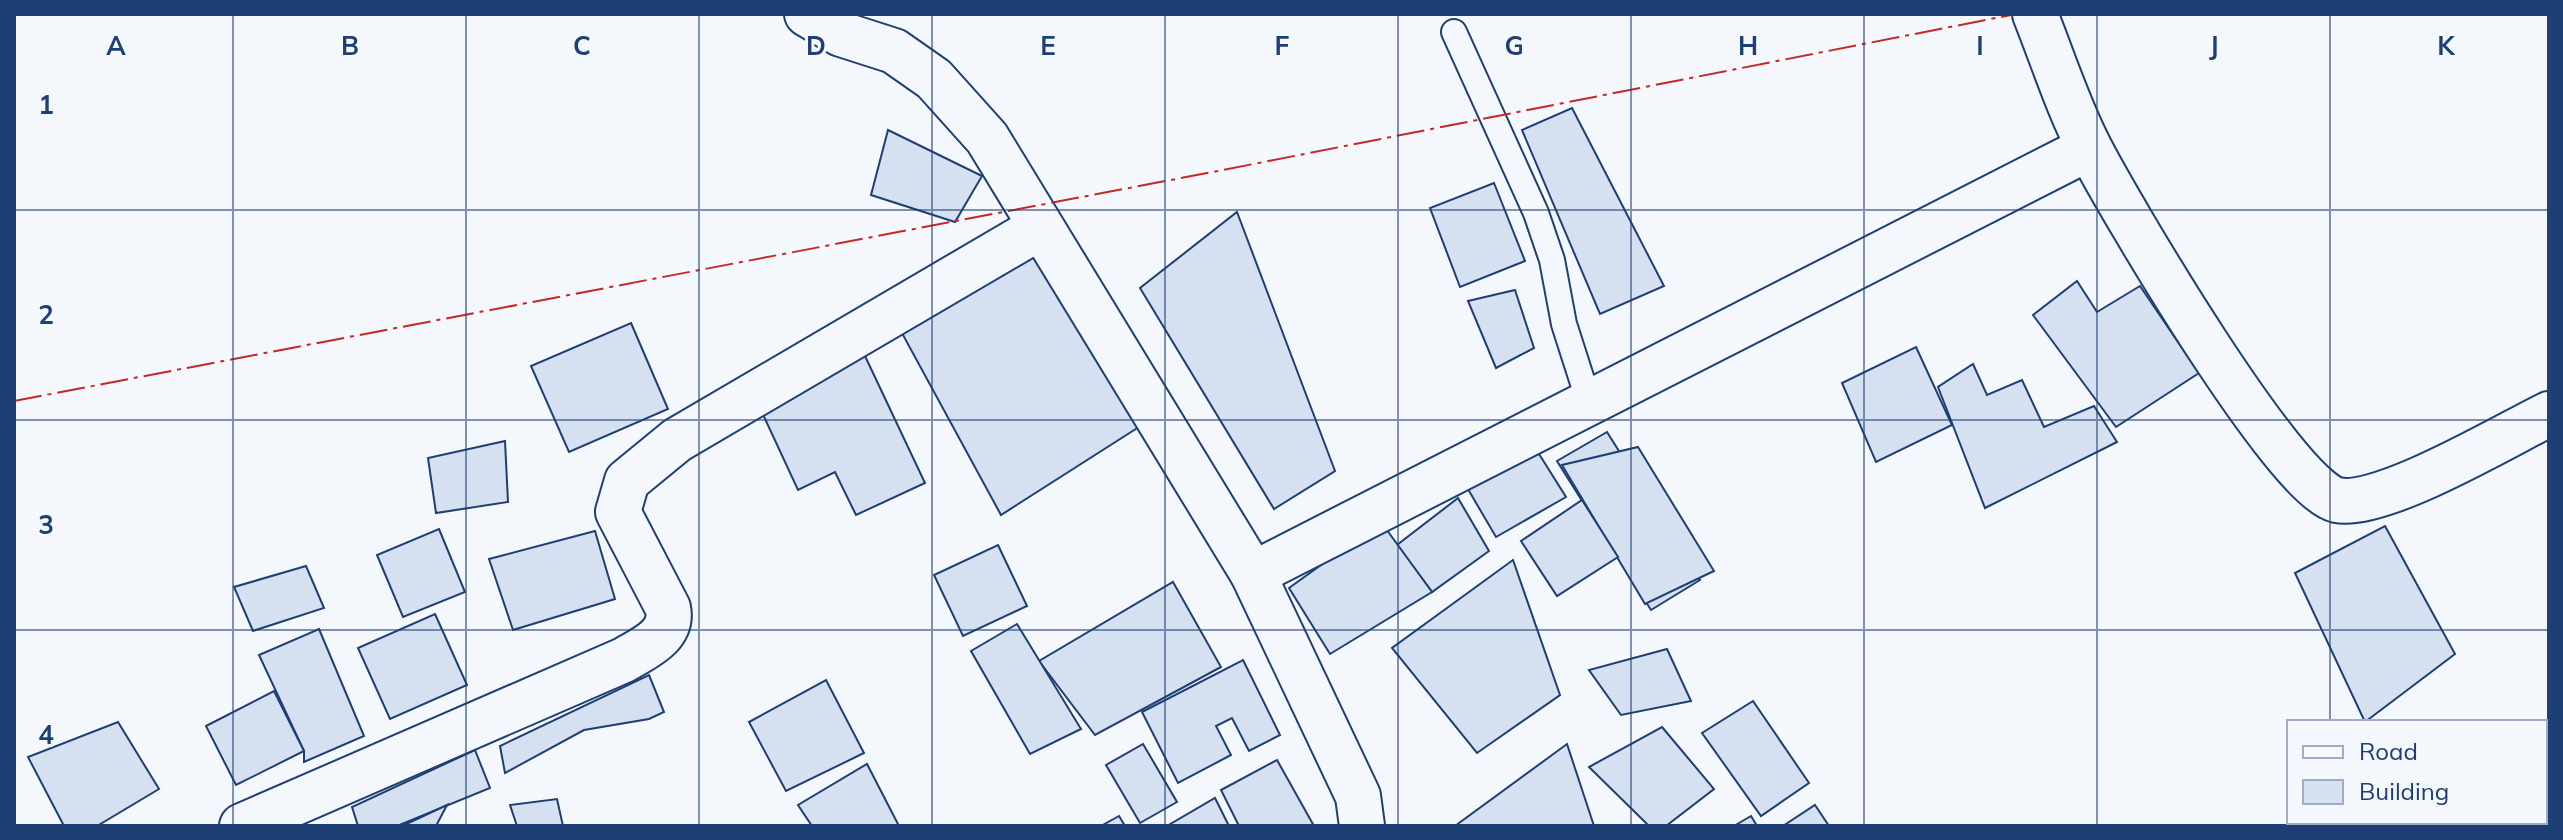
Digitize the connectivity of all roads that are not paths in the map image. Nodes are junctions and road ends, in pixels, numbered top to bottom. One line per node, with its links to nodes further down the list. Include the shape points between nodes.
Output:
1 (807, 14): 5 (street, via 841,34 894,51 934,79 987,138)
2 (2035, 14): 4 (street)
3 (1454, 32): 6 (lane, via 1536,213)
4 (2089, 148): 6 (street); 7 (street, via 2233,388 2311,485 2336,500 2365,500 2439,470)
5 (1039, 228): 8 (street); 9 (street, via 677,440 627,481 618,512 670,620 651,644)
6 (1589, 402): 8 (street)
7 (2549, 414)
8 (1253, 574): 10 (street, via 1358,796)
9 (242, 826)
10 (1362, 826)

